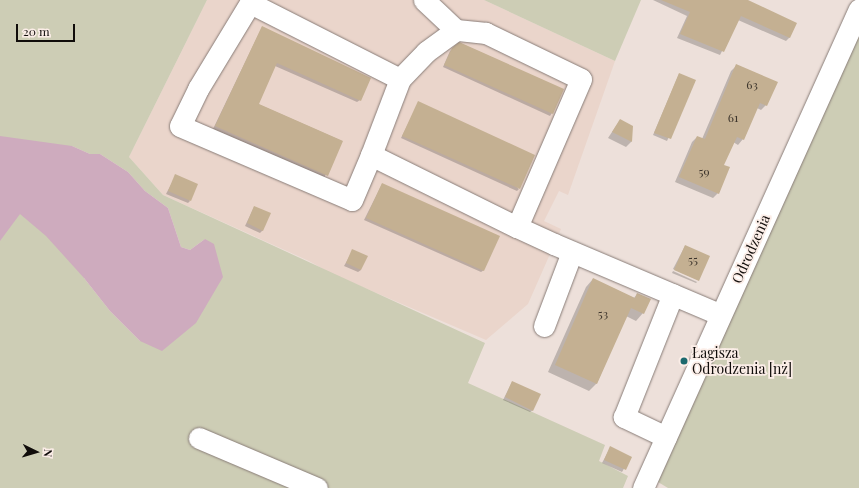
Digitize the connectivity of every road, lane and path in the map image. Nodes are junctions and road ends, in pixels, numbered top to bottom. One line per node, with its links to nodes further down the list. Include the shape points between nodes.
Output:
1 (424, 0): 4 (street)
2 (251, 2): 5 (street); 6 (street, via 198,89 180,126 352,200)
3 (859, 9): 10 (street, Odrodzenia)
4 (456, 30): 5 (street, via 426,52); 7 (street, via 486,33 581,79)
5 (400, 79): 6 (street)
6 (371, 155): 7 (street)
7 (517, 227): 8 (street)
8 (572, 252): 9 (street); 11 (street)
9 (672, 294): 10 (street); 12 (street, via 624,417)
10 (721, 315): 12 (street, Odrodzenia)
11 (544, 326)
12 (666, 437): 15 (street, Odrodzenia)
13 (199, 438): 14 (street)
14 (317, 488)
15 (643, 488)

